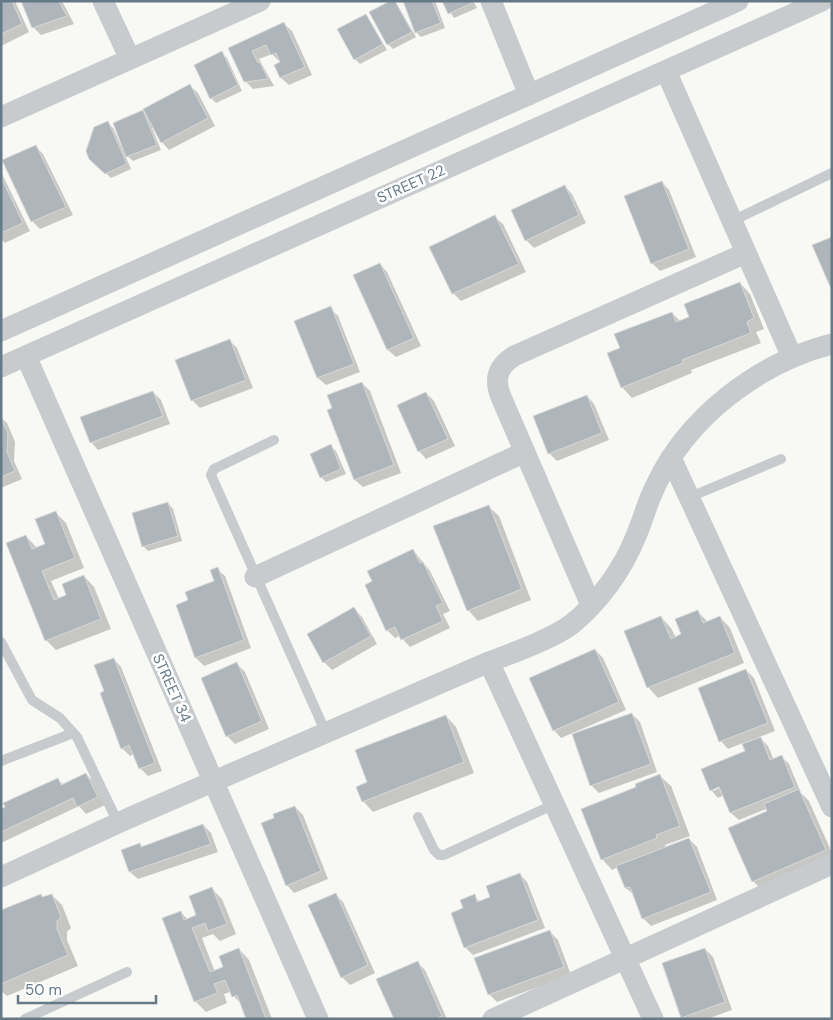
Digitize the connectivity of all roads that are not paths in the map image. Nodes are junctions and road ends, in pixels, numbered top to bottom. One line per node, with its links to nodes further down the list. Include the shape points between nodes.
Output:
1 (103, 1): 7 (street)
2 (260, 1): 7 (street)
3 (491, 1): 9 (street)
4 (738, 1): 6 (street)
5 (822, 1): 8 (street, STREET 22)
6 (711, 7): 9 (street)
7 (130, 59): 10 (street)
8 (666, 71): 12 (street); 16 (street, STREET 22)
9 (529, 95): 14 (street)
10 (1, 117)
11 (832, 173): 12 (lane)
12 (732, 221): 13 (street)
13 (746, 253): 17 (street); 20 (street, via 504,362 498,372 497,385)
14 (1, 331)
15 (832, 344): 17 (street)
16 (26, 356): 18 (street, STREET 22); 31 (street, STREET 34)
17 (792, 357): 21 (street, via 759,375 716,406)
18 (1, 367)
19 (274, 440): 24 (lane, via 214,470 211,475)
20 (525, 452): 24 (street); 25 (street)
21 (671, 458): 23 (street); 25 (street, via 656,485 625,560)
22 (781, 459): 23 (lane)
23 (690, 498): 33 (street)
24 (255, 577): 29 (lane)
25 (591, 605): 27 (street, via 571,625)
26 (1, 642): 28 (lane, via 32,700 60,718)
27 (490, 662): 29 (street); 32 (street)
28 (73, 733): 30 (lane); 35 (lane)
29 (326, 733): 31 (street)
30 (1, 761)
31 (213, 782): 35 (street); 41 (street, STREET 34)
32 (555, 804): 34 (lane, via 444,855 434,850); 38 (street)
33 (832, 807)
34 (418, 817)
35 (118, 823): 37 (street)
36 (832, 864): 38 (street)
37 (1, 877)
38 (626, 960): 42 (street); 43 (street)
39 (127, 972): 40 (lane)
40 (26, 1019)
41 (318, 1019)
42 (493, 1019)
43 (653, 1019)

